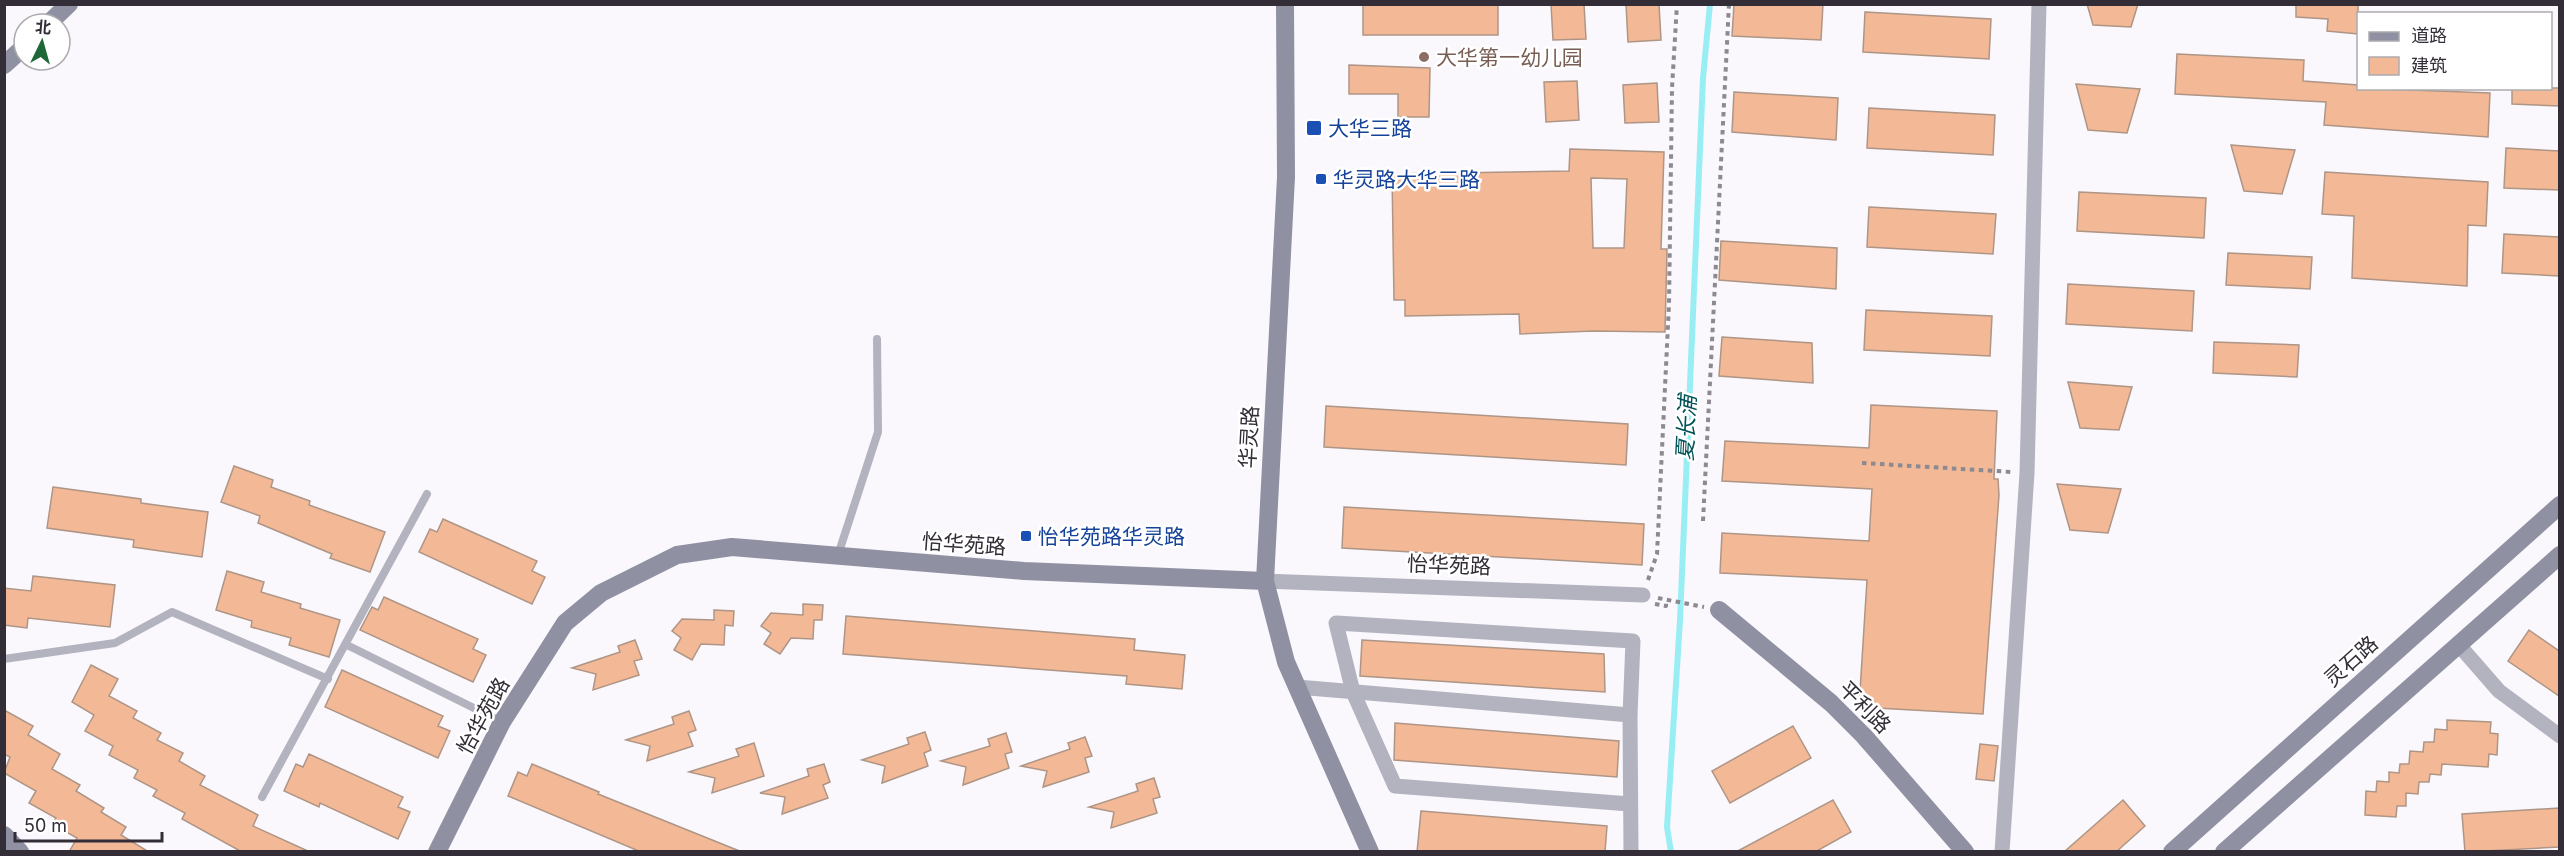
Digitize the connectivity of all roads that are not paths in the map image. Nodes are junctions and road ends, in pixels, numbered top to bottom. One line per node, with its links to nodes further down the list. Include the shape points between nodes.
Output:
1 (1285, 4): 8 (main road, 华灵路, via 1286,177)
2 (2039, 4): 28 (street, via 2027,473)
3 (877, 339): 7 (lane, via 878,432)
4 (427, 494): 12 (lane)
5 (2559, 505): 29 (main road, 灵石路)
6 (2559, 555): 11 (main road)
7 (837, 557): 8 (main road, 怡华苑路, via 1024,571); 18 (main road, 怡华苑路, via 732,548 677,555 601,593 565,623)
8 (1265, 581): 9 (street, 怡华苑路); 15 (main road, 华灵路, via 1286,662)
9 (1643, 595)
10 (1719, 610): 27 (main road, 平利路, via 1864,736)
11 (2458, 644): 19 (street, via 2499,691); 30 (main road)
12 (346, 645): 14 (lane); 18 (lane)
13 (4, 659): 14 (lane, via 115,643 172,612)
14 (328, 679): 20 (lane)
15 (1297, 687): 16 (street); 25 (main road, 华灵路)
16 (1353, 692): 17 (street); 17 (street, via 1336,623 1633,641); 21 (street, via 1395,786)
17 (1630, 715): 21 (street)
18 (502, 722): 24 (main road, 怡华苑路)
19 (2559, 736)
20 (262, 797)
21 (1630, 804): 26 (street)
22 (4, 834): 23 (main road)
23 (20, 852)
24 (437, 852)
25 (1370, 852)
26 (1631, 852)
27 (1965, 852)
28 (2002, 852)
29 (2172, 852)
30 (2224, 852)

